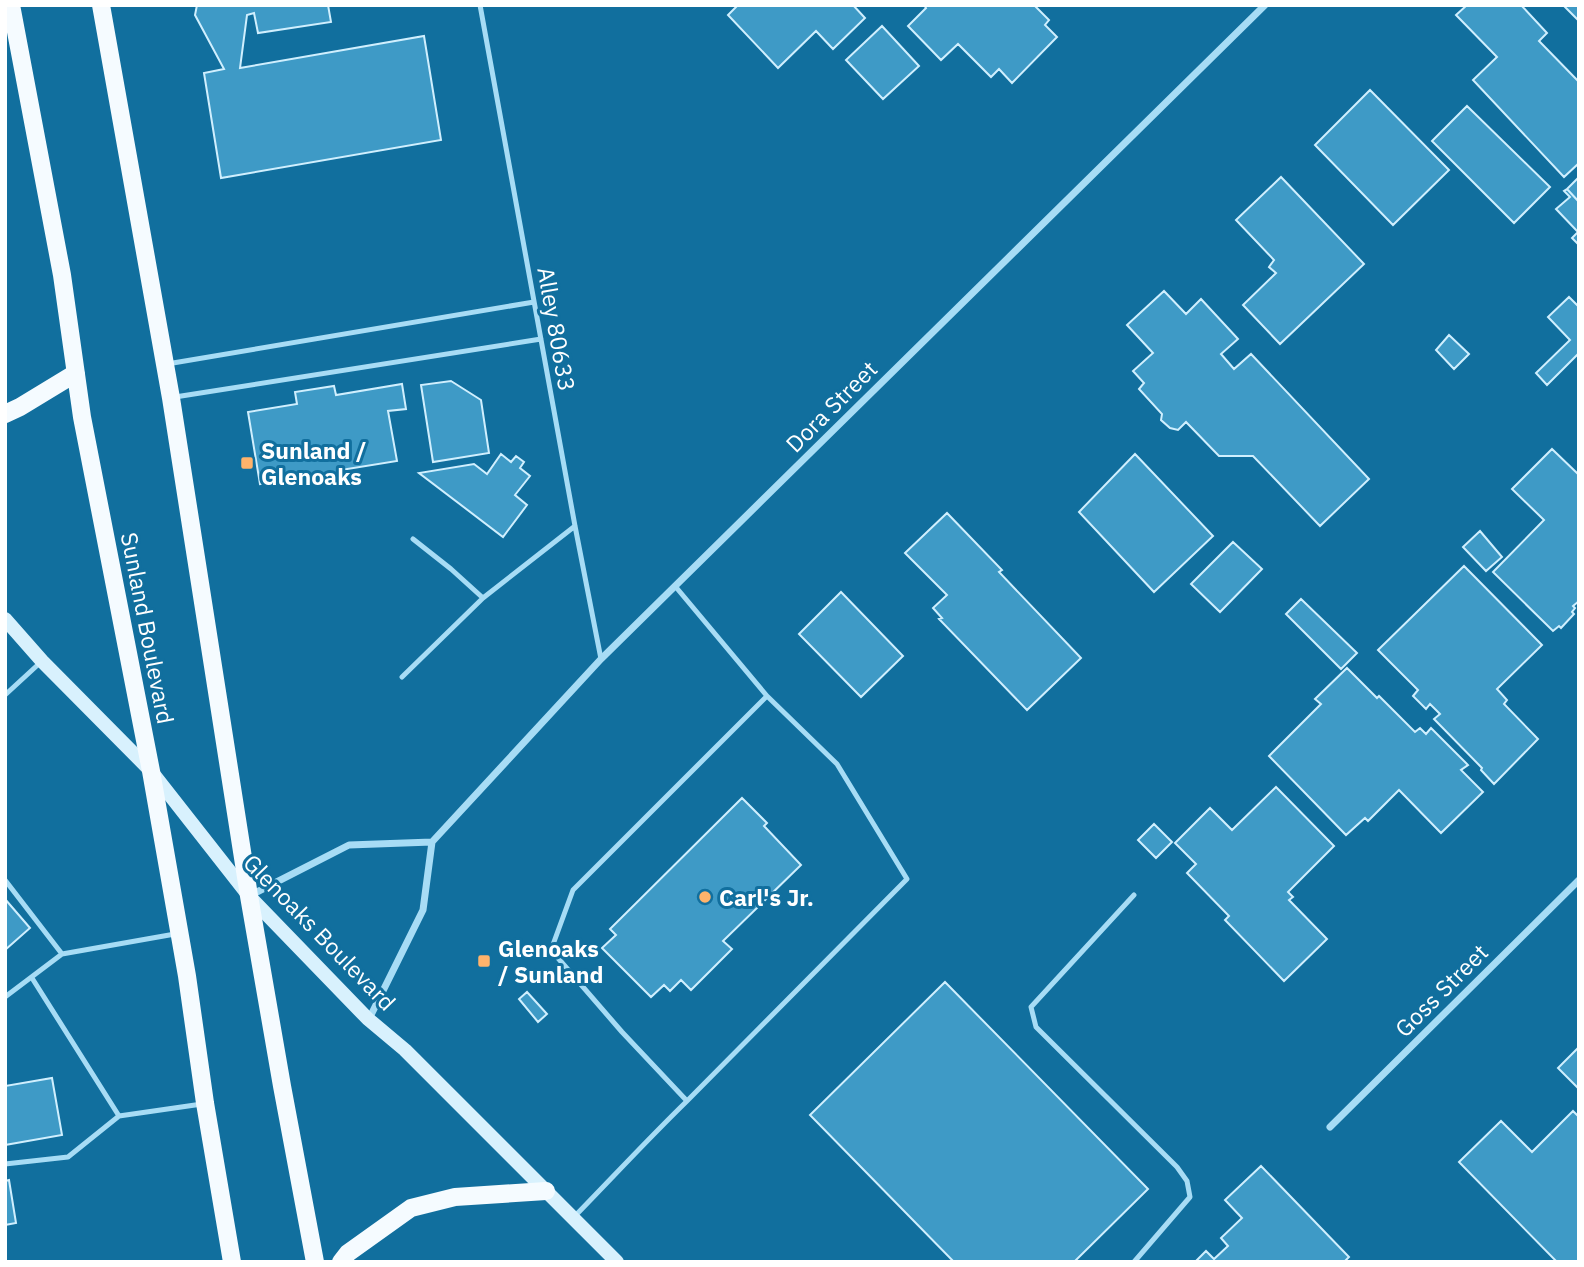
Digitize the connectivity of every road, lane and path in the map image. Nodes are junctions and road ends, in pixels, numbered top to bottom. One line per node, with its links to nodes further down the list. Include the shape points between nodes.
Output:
1 (12, 5): 8 (main road, Sunland Boulevard)
2 (101, 5): 7 (main road)
3 (480, 5): 5 (lane, Alley 80633)
4 (1265, 5): 13 (street, Dora Street)
5 (534, 302): 6 (lane, Alley 80633); 7 (lane)
6 (541, 339): 9 (lane); 11 (lane, Alley 80633)
7 (164, 364): 9 (main road)
8 (76, 373): 10 (main road); 21 (main road, Sunland Boulevard)
9 (171, 398): 26 (main road)
10 (5, 414)
11 (575, 526): 14 (lane); 16 (lane, Alley 80633)
12 (412, 539): 14 (lane)
13 (675, 586): 16 (street, Dora Street); 20 (lane)
14 (483, 598): 18 (lane)
15 (5, 619): 17 (main road, Glenoaks Boulevard)
16 (601, 659): 22 (street, Dora Street)
17 (42, 661): 19 (lane); 21 (main road, Glenoaks Boulevard)
18 (402, 677)
19 (5, 695)
20 (766, 696): 32 (lane, via 573,890 551,950); 32 (lane, via 837,765 907,878)
21 (151, 771): 26 (main road, Glenoaks Boulevard); 27 (main road, Sunland Boulevard)
22 (432, 842): 26 (street, via 349,845); 31 (street, via 423,910)
23 (5, 880): 28 (lane)
24 (1579, 880): 35 (street, Goss Street)
25 (1134, 895): 43 (lane, via 1031,1007 1036,1027 1187,1181 1190,1198)
26 (249, 896): 31 (main road, Glenoaks Boulevard); 40 (main road)
27 (179, 933): 28 (lane); 33 (main road, Sunland Boulevard)
28 (61, 954): 29 (lane)
29 (32, 978): 30 (lane); 34 (lane)
30 (5, 997)
31 (368, 1019): 37 (main road, Glenoaks Boulevard)
32 (687, 1101): 38 (lane)
33 (205, 1103): 34 (lane); 39 (main road, Sunland Boulevard)
34 (119, 1116): 36 (lane, via 68,1157)
35 (1331, 1127)
36 (5, 1164)
37 (546, 1191): 38 (main road, Glenoaks Boulevard); 41 (main road, via 455,1197 411,1208)
38 (574, 1217): 42 (main road, Glenoaks Boulevard)
39 (232, 1262)
40 (316, 1262)
41 (341, 1262)
42 (617, 1262)
43 (1133, 1262)

